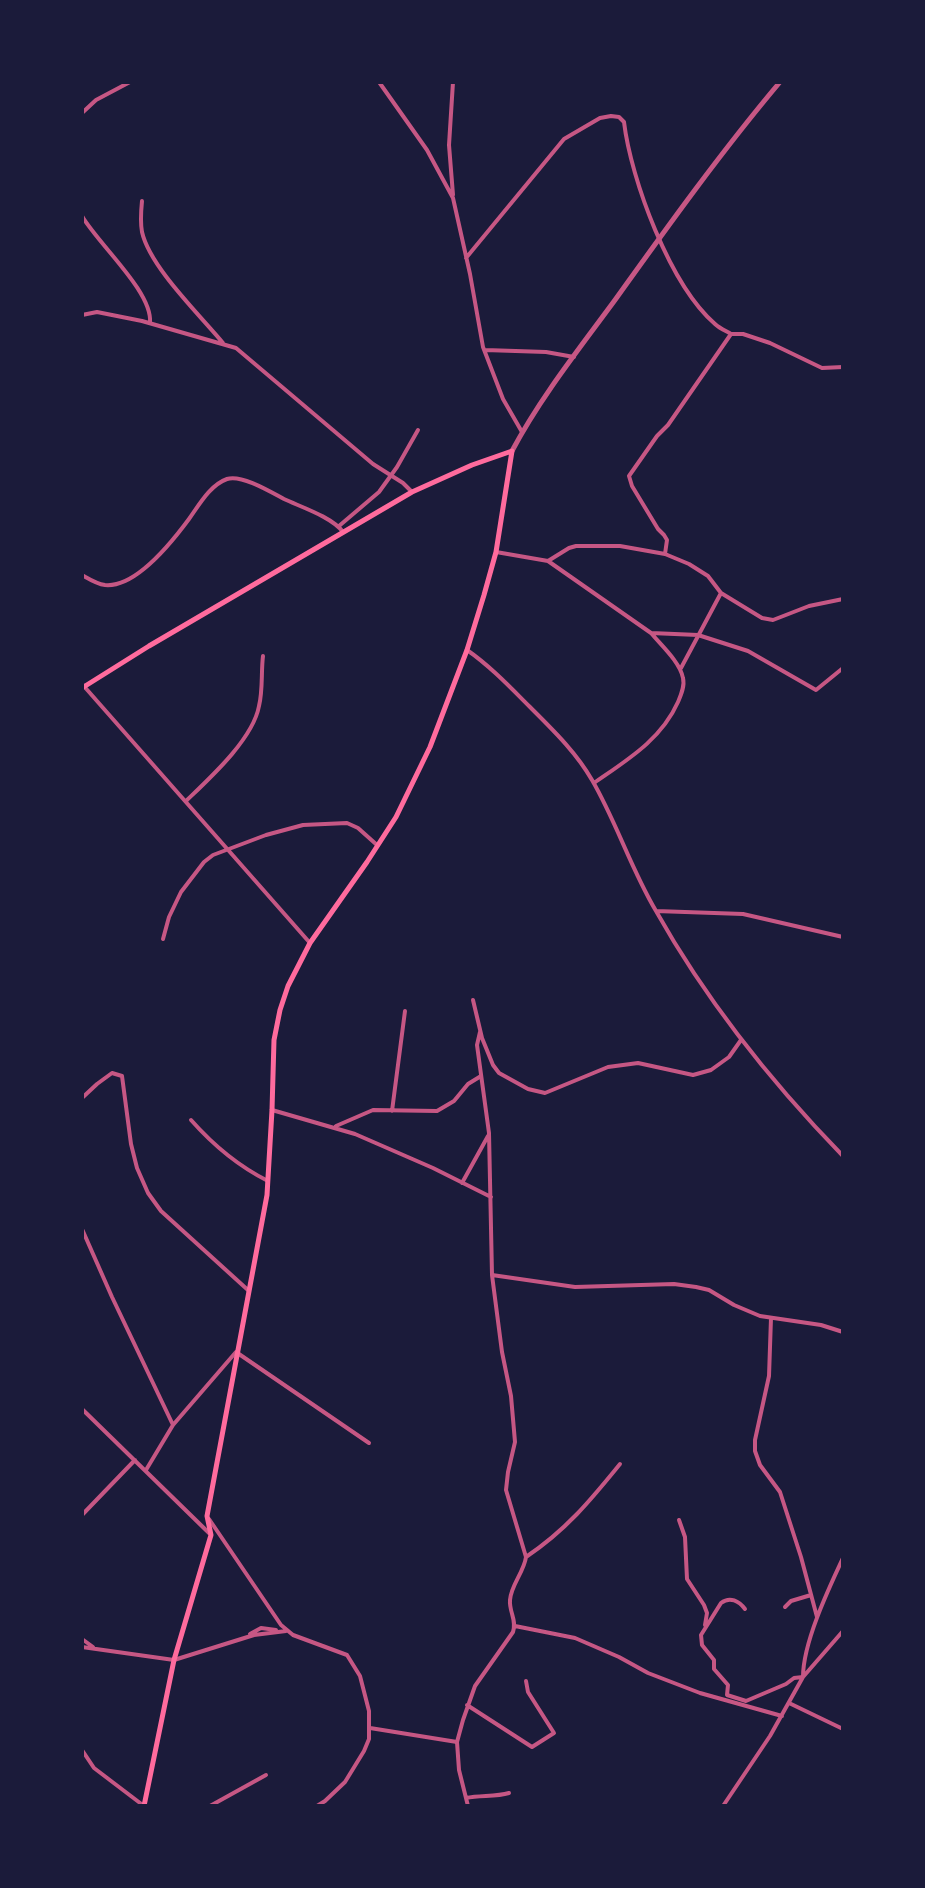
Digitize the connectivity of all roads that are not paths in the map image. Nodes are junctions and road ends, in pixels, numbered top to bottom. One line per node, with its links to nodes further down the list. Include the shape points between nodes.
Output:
1 (130, 82): 5 (street)
2 (379, 82): 6 (street)
3 (453, 82): 6 (street)
4 (780, 82): 9 (street)
5 (82, 113)
6 (453, 198): 10 (street)
7 (142, 201): 14 (street, via 147,247)
8 (82, 216): 12 (street, via 145,302)
9 (660, 238): 10 (street, via 648,214 624,122 611,116 564,139); 13 (street, via 687,290 715,324); 16 (street)
10 (466, 258): 15 (street)
11 (82, 315): 12 (street, via 97,312)
12 (150, 323): 14 (street)
13 (731, 334): 17 (street, via 770,343 822,368); 25 (street, via 629,476 667,540)
14 (223, 343): 21 (street, via 249,358)
15 (484, 350): 16 (street); 19 (street)
16 (574, 357): 19 (street)
17 (843, 367)
18 (418, 430): 21 (street)
19 (522, 432): 20 (street)
20 (512, 451): 22 (main road); 24 (main road)
21 (391, 475): 22 (street); 23 (street)
22 (412, 492): 23 (main road)
23 (341, 529): 27 (street, via 240,478 228,478 136,576 106,585); 36 (main road)
24 (496, 552): 26 (street); 32 (main road)
25 (665, 554): 26 (street, via 576,546); 28 (street, via 708,576)
26 (548, 561): 30 (street)
27 (82, 575)
28 (721, 593): 29 (street, via 773,620); 31 (street)
29 (843, 599)
30 (651, 633): 31 (street); 35 (street)
31 (698, 635): 34 (street, via 748,651 816,690); 35 (street)
32 (467, 650): 37 (street, via 555,732); 39 (main road, via 411,789)
33 (263, 656): 38 (street, via 254,723)
34 (843, 668)
35 (680, 669): 37 (street, via 684,681 671,716 652,741)
36 (83, 686): 38 (street)
37 (594, 783): 41 (street)
38 (186, 801): 40 (street)
39 (377, 845): 40 (street, via 347,823 303,825); 44 (main road)
40 (229, 850): 43 (street, via 204,862 181,892); 44 (street)
41 (655, 911): 42 (street, via 743,914); 48 (street)
42 (843, 937)
43 (163, 939)
44 (310, 943): 51 (main road, via 280,1010)
45 (473, 1000): 47 (street)
46 (405, 1011): 52 (street)
47 (480, 1032): 48 (street, via 499,1073 545,1093 608,1067 638,1063 693,1075 729,1057); 49 (street)
48 (741, 1040): 56 (street)
49 (481, 1076): 52 (street, via 437,1111); 55 (street)
50 (82, 1098): 62 (street, via 112,1073 122,1076 131,1144 148,1193)
51 (272, 1110): 54 (street); 57 (main road)
52 (392, 1111): 54 (street, via 373,1110)
53 (191, 1120): 57 (street, via 231,1159)
54 (334, 1127): 58 (street)
55 (489, 1133): 58 (street); 59 (street)
56 (843, 1156)
57 (268, 1181): 62 (main road)
58 (462, 1183): 59 (street)
59 (491, 1197): 61 (street)
60 (82, 1229): 67 (street)
61 (492, 1275): 63 (street, via 575,1287 696,1287); 76 (street, via 515,1442 506,1490)
62 (249, 1291): 65 (main road)
63 (771, 1318): 64 (street); 78 (street, via 769,1376 755,1451 780,1492)
64 (843, 1332)
65 (236, 1352): 67 (street); 68 (street); 73 (main road)
66 (82, 1409): 69 (street)
67 (173, 1425): 71 (street)
68 (369, 1443)
69 (135, 1460): 71 (street); 72 (street)
70 (620, 1464): 76 (street, via 567,1526)
71 (146, 1470): 75 (street)
72 (82, 1515)
73 (207, 1516): 75 (main road); 84 (street)
74 (679, 1520): 83 (street, via 687,1579 707,1613)
75 (211, 1535): 89 (main road)
76 (526, 1557): 82 (street, via 510,1597)
77 (843, 1558): 81 (street)
78 (811, 1595): 79 (street); 81 (street)
79 (785, 1607)
80 (745, 1609): 83 (street, via 725,1600)
81 (817, 1620): 90 (street)
82 (515, 1626): 93 (street); 94 (street, via 575,1638 700,1693)
83 (705, 1627): 90 (street, via 702,1645 728,1685 727,1695 746,1701)
84 (286, 1631): 89 (street, via 254,1635); 95 (street, via 352,1660 365,1692)
85 (843, 1631): 90 (street)
86 (82, 1639): 88 (street)
87 (82, 1647): 88 (street)
88 (95, 1648): 89 (street)
89 (174, 1660): 102 (main road)
90 (803, 1677): 92 (street)
91 (526, 1681): 93 (street, via 554,1733 532,1747)
92 (789, 1703): 94 (street); 96 (street)
93 (467, 1705): 97 (street)
94 (782, 1716): 106 (street)
95 (370, 1728): 97 (street); 104 (street, via 364,1751 345,1782)
96 (843, 1729)
97 (457, 1742): 101 (street)
98 (82, 1750): 102 (street, via 94,1768)
99 (266, 1775): 103 (street)
100 (509, 1793): 101 (street)
101 (466, 1798): 105 (street)
102 (144, 1806)
103 (210, 1806)
104 (317, 1806)
105 (468, 1806)
106 (723, 1806)

